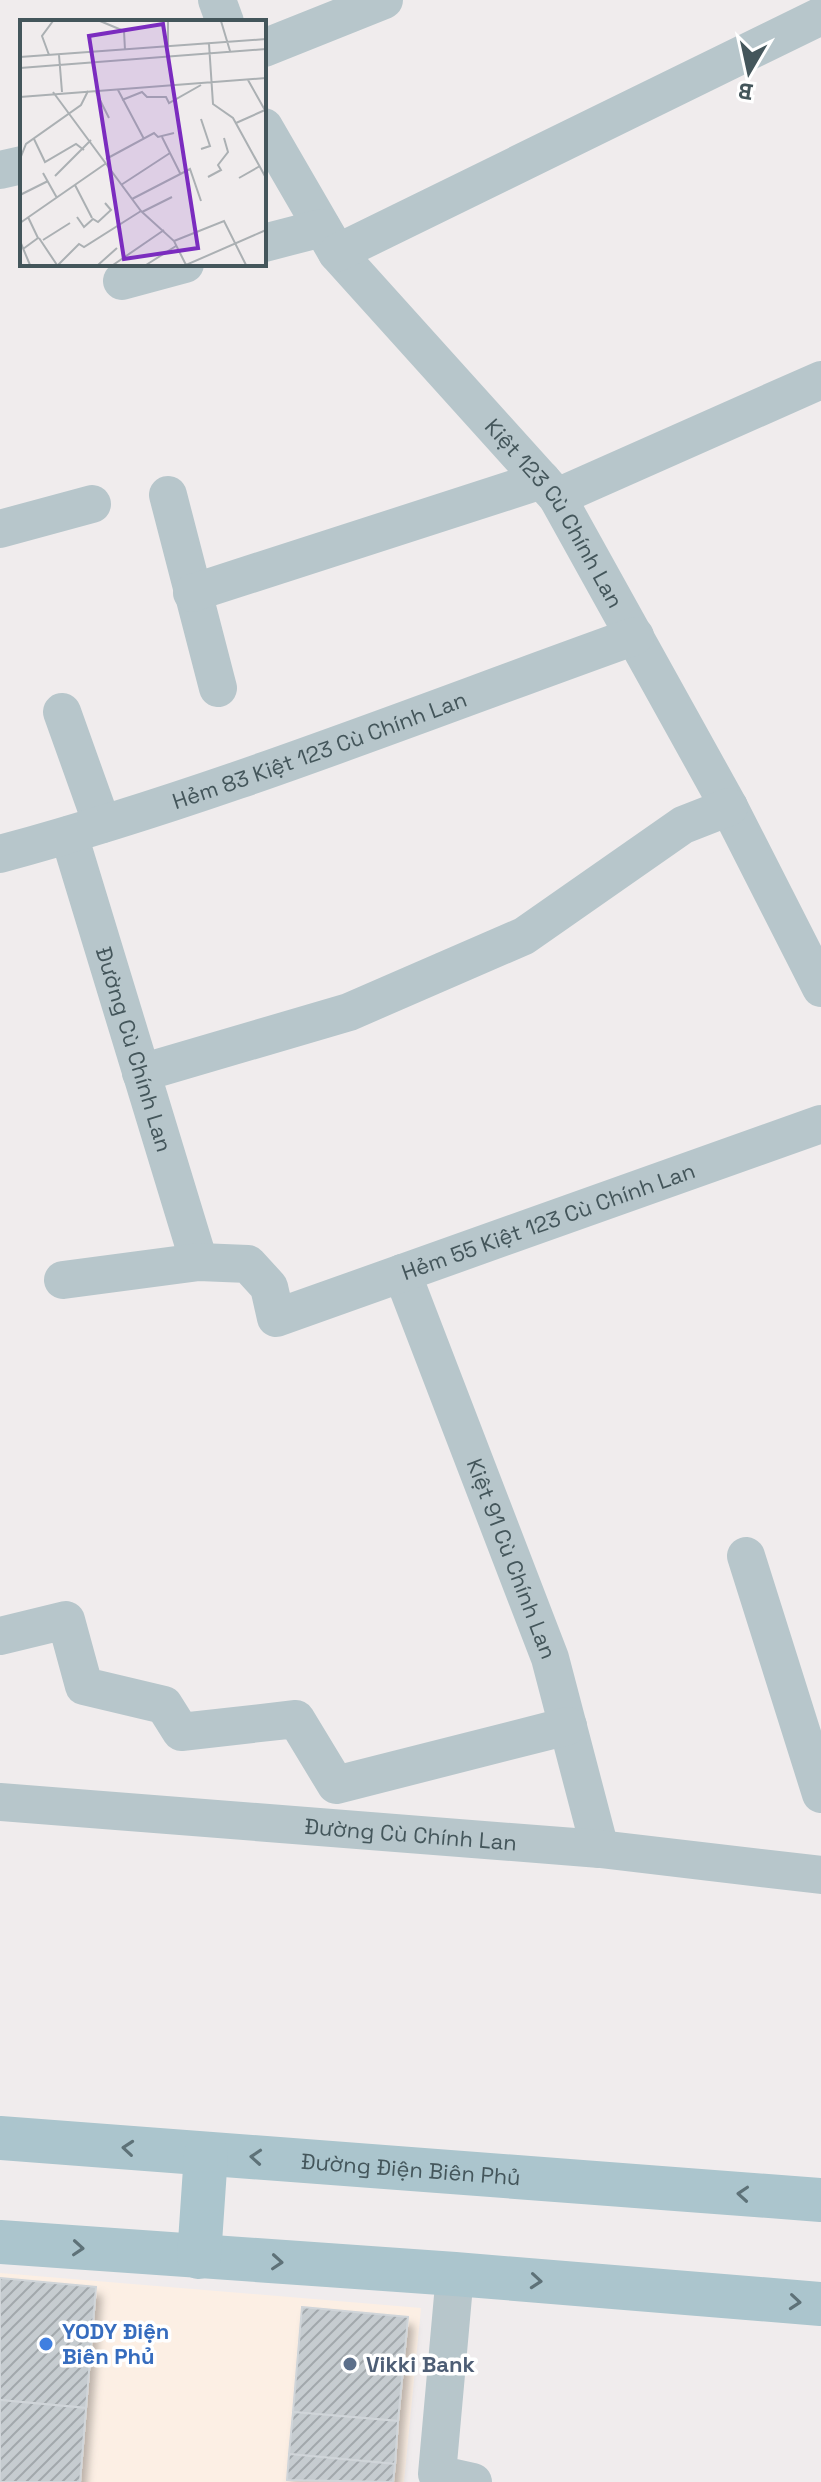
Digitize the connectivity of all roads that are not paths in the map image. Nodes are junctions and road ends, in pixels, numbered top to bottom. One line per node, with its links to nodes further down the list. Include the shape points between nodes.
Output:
1 (217, 0): 4 (street)
2 (384, 0): 5 (street)
3 (821, 16): 9 (street)
4 (224, 20)
5 (266, 47)
6 (266, 130): 9 (street, Kiệt 123 Cù Chính Lan)
7 (20, 165): 8 (street)
8 (0, 170)
9 (330, 240): 10 (street); 14 (street, Kiệt 123 Cù Chính Lan)
10 (266, 243)
11 (178, 266): 12 (street)
12 (122, 281)
13 (821, 380): 14 (street)
14 (550, 488): 18 (street); 19 (street, Kiệt 123 Cù Chính Lan)
15 (168, 495): 18 (street)
16 (92, 504): 17 (street)
17 (0, 529)
18 (192, 593): 20 (street)
19 (635, 636): 22 (street, Kiệt 123 Cù Chính Lan); 23 (street, Hẻm 83 Kiệt 123 Cù Chính Lan)
20 (218, 688)
21 (62, 712): 23 (street, Đường Cù Chính Lan)
22 (729, 807): 25 (street, Kiệt 123 Cù Chính Lan); 26 (street, via 683,825 524,936 349,1012)
23 (85, 830): 24 (street, Hẻm 83 Kiệt 123 Cù Chính Lan); 26 (street, Đường Cù Chính Lan)
24 (0, 854)
25 (821, 988)
26 (141, 1073): 28 (street, Đường Cù Chính Lan)
27 (821, 1124): 29 (street, Hẻm 55 Kiệt 123 Cù Chính Lan)
28 (199, 1262): 29 (street, Hẻm 55 Kiệt 123 Cù Chính Lan, via 248,1264 269,1287 276,1318); 30 (street)
29 (402, 1273): 33 (street, Kiệt 91 Cù Chính Lan, via 550,1658)
30 (63, 1280)
31 (746, 1556): 34 (street)
32 (0, 1636): 33 (street, via 66,1620 84,1686 164,1705 181,1732 296,1719 336,1785)
33 (568, 1726): 36 (street, Kiệt 91 Cù Chính Lan)
34 (821, 1794)
35 (0, 1802): 36 (street, Đường Cù Chính Lan)
36 (600, 1849): 37 (street, Đường Cù Chính Lan)
37 (821, 1875)
38 (0, 2138): 39 (main road, Đường Điện Biên Phủ, one-way to 38)
39 (206, 2154): 40 (main road, Đường Điện Biên Phủ, one-way to 39); 42 (main road)
40 (821, 2200)
41 (0, 2242): 42 (main road, one-way to 42)
42 (199, 2257): 43 (main road, one-way to 43)
43 (455, 2274): 44 (main road, one-way to 44); 45 (street)
44 (821, 2304)
45 (449, 2479)

